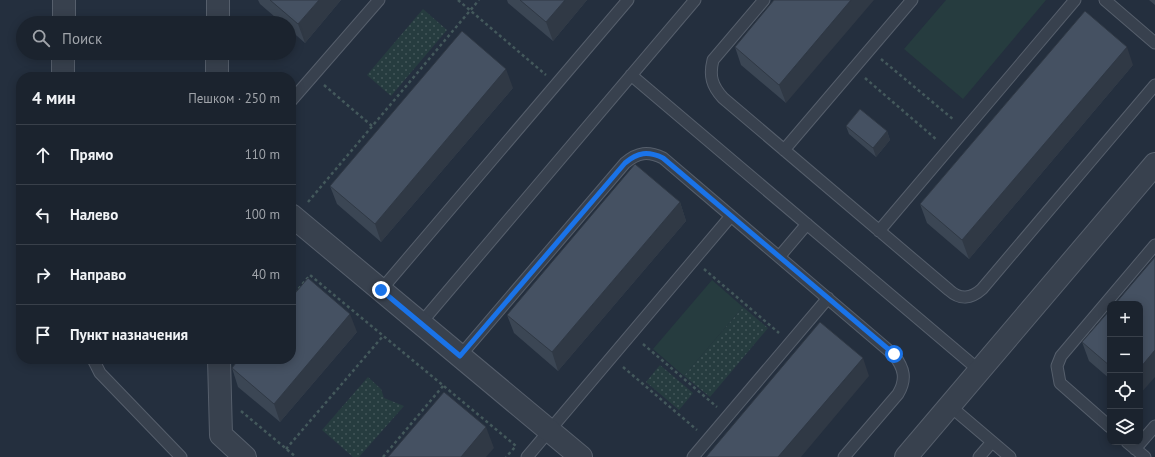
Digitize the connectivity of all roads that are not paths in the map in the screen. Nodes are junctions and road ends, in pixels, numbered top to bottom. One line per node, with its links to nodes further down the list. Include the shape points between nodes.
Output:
1 (64, 0): 10 (street)
2 (218, 0): 11 (street)
3 (379, 0): 19 (lane)
4 (628, 0): 28 (lane)
5 (694, 0): 17 (lane)
6 (764, 0): 20 (lane, via 713,60 711,79 715,90 723,98)
7 (912, 0): 20 (lane)
8 (1075, 0): 25 (lane)
9 (1105, 0): 12 (lane)
10 (64, 16)
11 (218, 16)
12 (1155, 43)
13 (63, 60): 15 (street)
14 (217, 60): 16 (street)
15 (63, 72)
16 (217, 72)
17 (631, 75): 24 (lane); 30 (lane)
18 (1155, 85): 25 (lane, via 976,294 968,298 955,296)
19 (296, 96)
20 (784, 150): 25 (lane)
21 (1155, 164): 34 (street)
22 (731, 216): 27 (lane); 31 (lane, via 663,158 643,153 633,156); 38 (lane)
23 (296, 219): 28 (street)
24 (807, 224): 27 (lane); 34 (lane)
25 (879, 231)
26 (1155, 244): 36 (lane, via 1061,356 1057,366 1060,383)
27 (779, 257): 29 (lane)
28 (381, 290): 30 (street)
29 (828, 298): 45 (lane); 46 (lane, via 894,354 902,365 904,376 898,394)
30 (421, 324): 31 (street)
31 (460, 356): 38 (street)
32 (96, 364): 41 (lane, via 100,373)
33 (219, 364): 42 (street, via 221,435)
34 (980, 371): 35 (street)
35 (950, 406): 39 (lane); 47 (street)
36 (1107, 424)
37 (1155, 426): 40 (lane)
38 (549, 430): 43 (lane); 44 (street)
39 (992, 442): 48 (lane); 49 (lane)
40 (1131, 446): 50 (lane)
41 (181, 457)
42 (245, 457)
43 (527, 457)
44 (581, 457)
45 (693, 457)
46 (844, 457)
47 (906, 457)
48 (979, 457)
49 (1010, 457)
50 (1145, 457)

